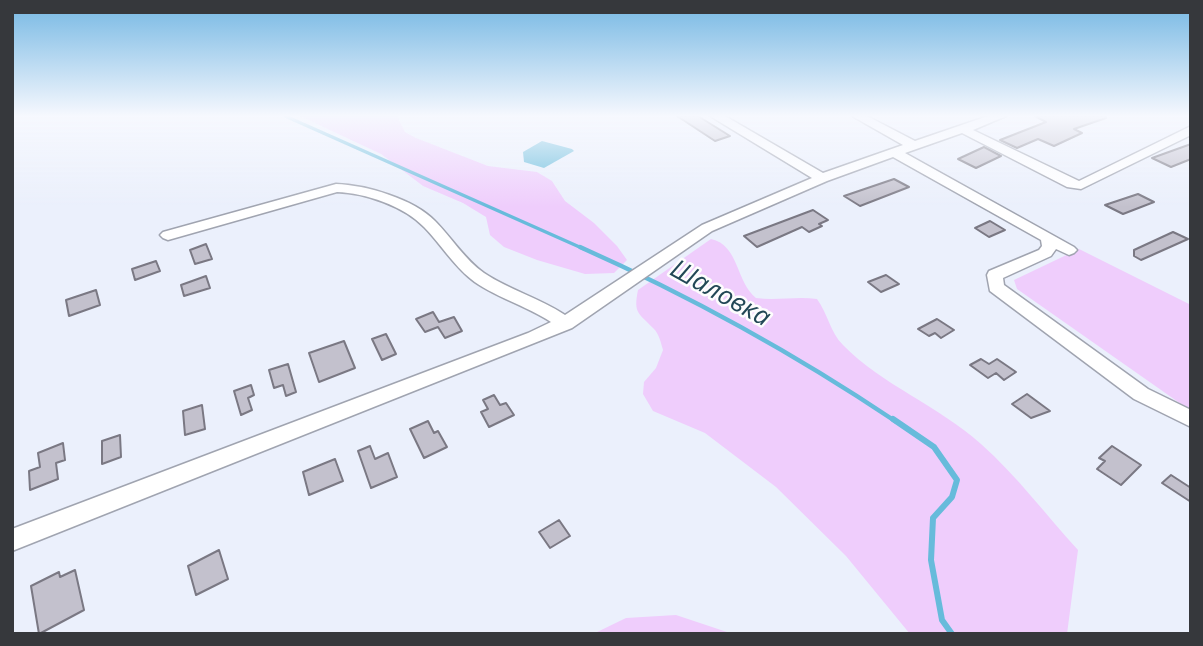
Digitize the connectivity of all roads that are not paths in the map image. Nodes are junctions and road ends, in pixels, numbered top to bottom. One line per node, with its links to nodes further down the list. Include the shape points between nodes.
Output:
1 (768, 146): 6 (street)
2 (909, 146): 5 (street)
3 (997, 146): 4 (street, via 1077,185)
4 (1160, 146)
5 (893, 152): 6 (street); 8 (street)
6 (822, 178): 10 (street, via 707,228)
7 (168, 235): 10 (street, via 336,188 360,189 415,212 477,275)
8 (1047, 236): 9 (street); 11 (street, via 1050,247 1045,253 995,275 996,287 1141,394)
9 (1069, 250)
10 (566, 324): 12 (street)
11 (1191, 419)
12 (12, 540)

